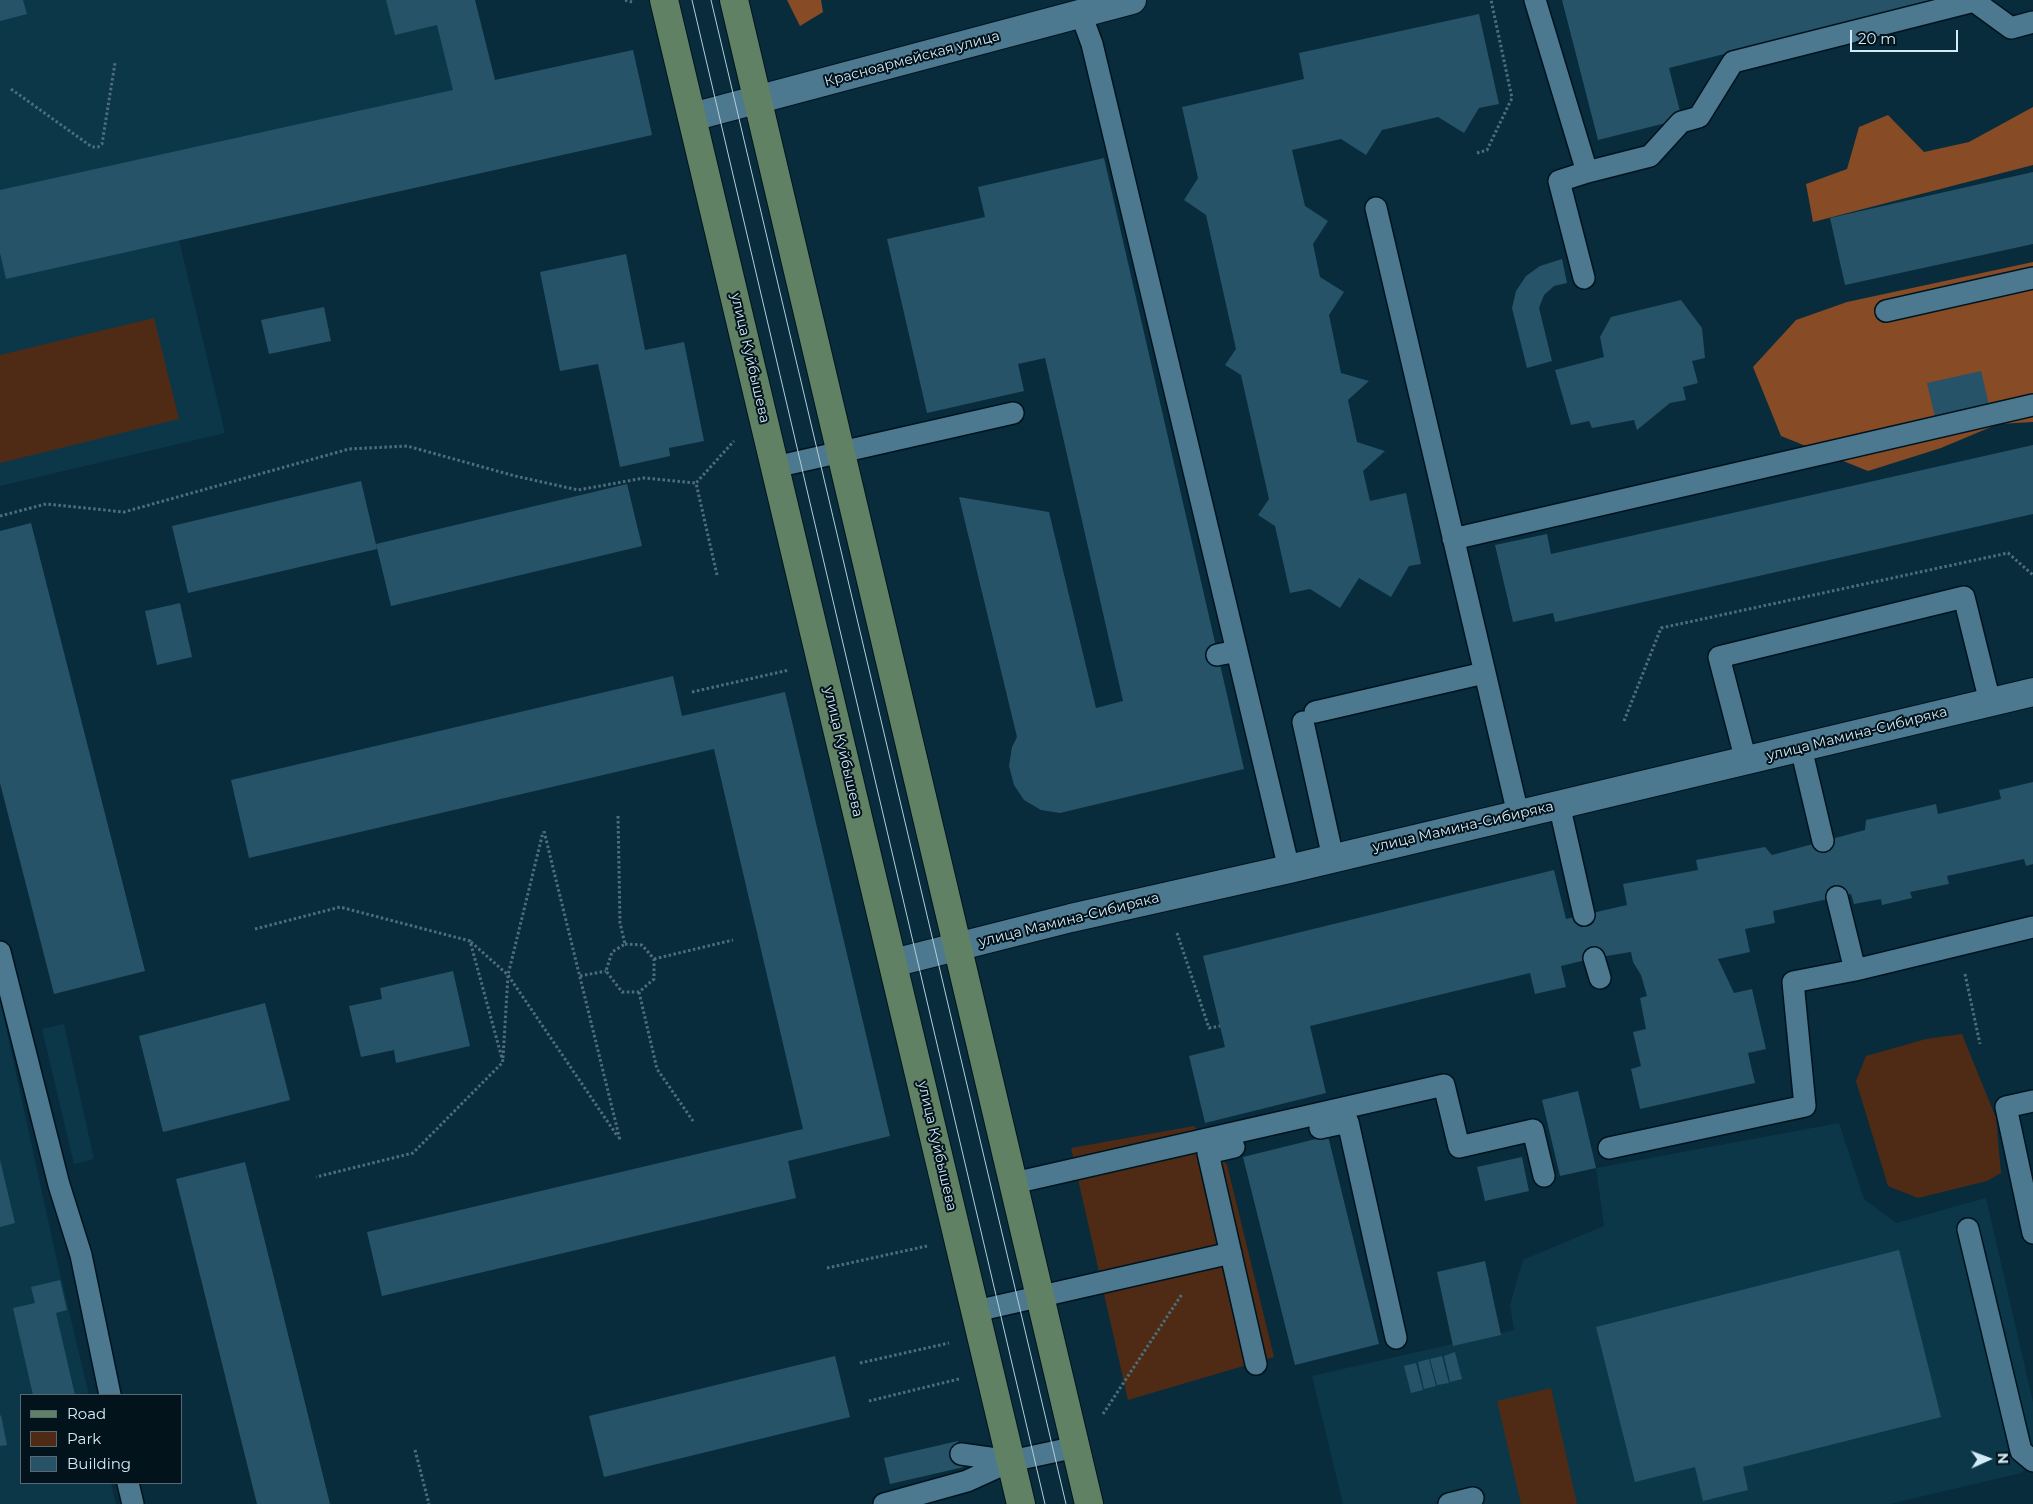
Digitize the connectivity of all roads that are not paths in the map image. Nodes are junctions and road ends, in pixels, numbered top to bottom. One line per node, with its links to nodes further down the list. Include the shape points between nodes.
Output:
1 (664, 0): 8 (main road, улица Куйбышева)
2 (734, 0): 7 (main road)
3 (1132, 0): 5 (street, Красноармейская улица)
4 (1535, 0): 9 (lane)
5 (1081, 14): 7 (street, Красноармейская улица); 28 (lane, via 1092,44 1227,653)
6 (2033, 22): 9 (lane, via 2011,28 1974,1 1733,62 1699,117 1681,122 1650,156)
7 (758, 100): 8 (street, Красноармейская улица); 16 (main road)
8 (692, 117): 17 (main road, улица Куйбышева)
9 (1587, 172): 11 (lane, via 1559,181)
10 (1376, 208): 18 (lane)
11 (1584, 278)
12 (2033, 278): 13 (lane)
13 (1886, 311)
14 (2033, 405): 18 (lane)
15 (1013, 413): 16 (lane)
16 (841, 452): 17 (lane); 32 (main road)
17 (775, 467): 34 (main road, улица Куйбышева)
18 (1453, 539): 19 (lane)
19 (1484, 673): 25 (lane); 27 (lane, via 1309,717)
20 (2033, 692): 21 (street, улица Мамина-Сибиряка)
21 (1990, 702): 22 (street, улица Мамина-Сибиряка); 23 (lane, via 1964,597 1718,656)
22 (1801, 748): 23 (street, улица Мамина-Сибиряка); 26 (lane)
23 (1746, 761): 24 (street, улица Мамина-Сибиряка)
24 (1559, 804): 25 (street, улица Мамина-Сибиряка); 30 (lane)
25 (1518, 814): 27 (street, улица Мамина-Сибиряка)
26 (1822, 842)
27 (1334, 858): 28 (street, улица Мамина-Сибиряка)
28 (1289, 869): 32 (street, улица Мамина-Сибиряка)
29 (1836, 897): 35 (lane)
30 (1584, 915)
31 (2033, 926): 35 (lane)
32 (958, 947): 34 (street, улица Мамина-Сибиряка); 39 (main road)
33 (0, 952): 47 (lane, via 59,1185 81,1255)
34 (893, 963): 44 (main road, улица Куйбышева)
35 (1855, 970): 37 (lane, via 1793,982 1805,1106)
36 (2033, 1102): 41 (lane, via 2006,1107)
37 (1609, 1148)
38 (1544, 1176): 39 (lane, via 1533,1130 1459,1147 1444,1085)
39 (1014, 1183): 43 (main road)
40 (1968, 1229): 51 (lane, via 2022,1451)
41 (2033, 1233)
42 (1231, 1253): 43 (lane); 45 (lane, via 1208,1153 1348,1122); 46 (lane)
43 (1040, 1296): 44 (lane); 48 (main road)
44 (976, 1311): 50 (main road, улица Куйбышева)
45 (1396, 1338)
46 (1256, 1364)
47 (110, 1394)
48 (1076, 1447): 50 (lane); 57 (main road)
49 (961, 1454): 50 (lane)
50 (1011, 1461): 55 (lane, via 967,1482); 56 (main road, улица Куйбышева)
51 (2033, 1461)
52 (128, 1484): 54 (lane)
53 (1473, 1498): 58 (lane)
54 (133, 1504)
55 (884, 1504)
56 (1021, 1504)
57 (1089, 1504)
58 (1449, 1504)

